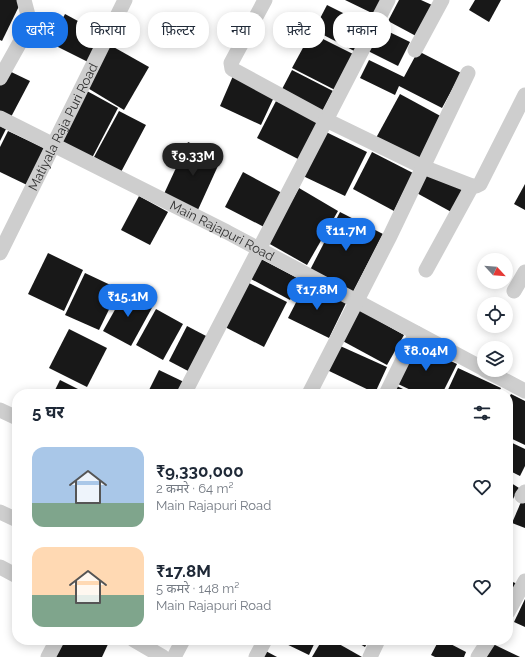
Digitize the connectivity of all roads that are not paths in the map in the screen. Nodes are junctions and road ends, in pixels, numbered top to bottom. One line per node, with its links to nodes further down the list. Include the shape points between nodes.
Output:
1 (24, 0): 8 (street, via 29,19 28,28)
2 (125, 0): 12 (street, Matiyala Raja Puri Road)
3 (265, 0): 11 (street, via 231,63 232,69)
4 (388, 0): 11 (street)
5 (442, 0): 6 (street)
6 (415, 50)
7 (468, 73): 13 (street)
8 (0, 78)
9 (525, 95): 14 (street, via 480,184)
10 (0, 118): 12 (street, Main Rajapuri Road)
11 (326, 120): 13 (street); 15 (street)
12 (54, 145): 15 (street, Main Rajapuri Road); 16 (street, Matiyala Raja Puri Road)
13 (423, 167): 14 (street); 20 (street)
14 (472, 186): 17 (street)
15 (258, 249): 20 (street, Main Rajapuri Road); 24 (street)
16 (0, 253)
17 (426, 270)
18 (525, 272): 19 (street)
19 (514, 291)
20 (356, 302): 21 (street, Main Rajapuri Road); 25 (street)
21 (416, 334): 22 (street, Main Rajapuri Road); 26 (street)
22 (477, 366)
23 (493, 377): 27 (street, Main Rajapuri Road)
24 (187, 389)
25 (312, 389)
26 (388, 389)
27 (508, 389)
28 (513, 390): 29 (street, Main Rajapuri Road)
29 (525, 391)
30 (0, 410): 31 (street)
31 (12, 416)
32 (0, 512): 33 (street)
33 (12, 518)
34 (0, 567): 35 (street)
35 (12, 573)
36 (525, 581): 37 (street)
37 (513, 603)
38 (54, 645): 44 (street)
39 (143, 645): 45 (street)
40 (180, 645): 46 (street)
41 (262, 645): 47 (street)
42 (376, 645): 48 (street)
43 (486, 645): 49 (street)
44 (48, 657)
45 (163, 657)
46 (174, 657)
47 (256, 657)
48 (370, 657)
49 (478, 657)

